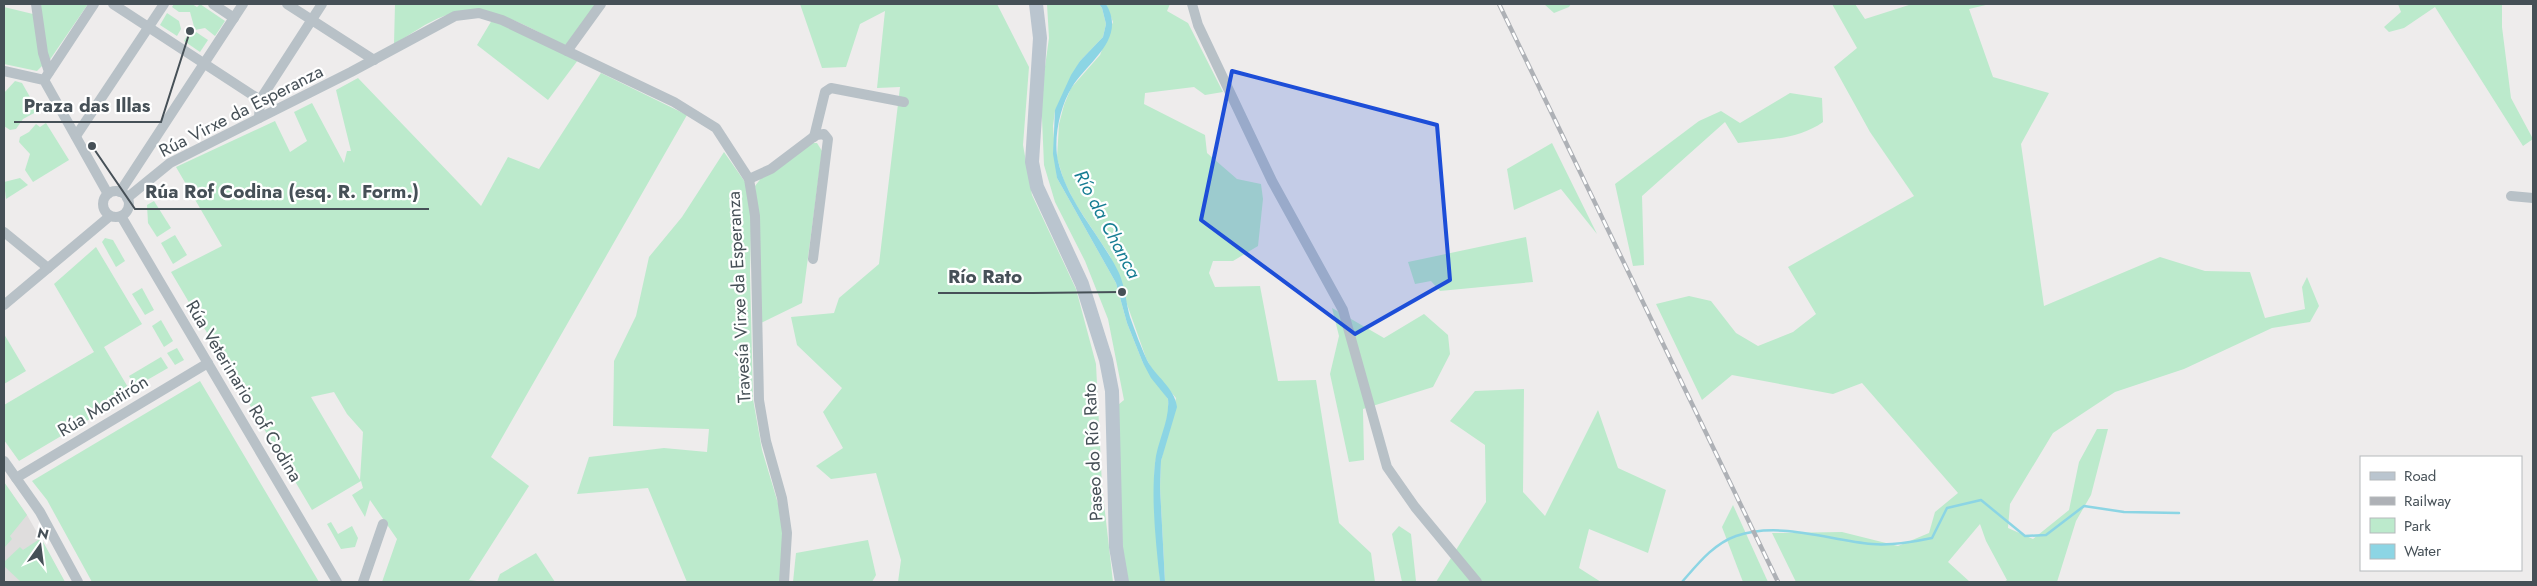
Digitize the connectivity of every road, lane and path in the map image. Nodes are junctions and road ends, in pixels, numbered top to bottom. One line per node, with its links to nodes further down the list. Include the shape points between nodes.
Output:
1 (36, 4): 19 (street, Rúa Veterinario Rof Codina)
2 (94, 4): 19 (street)
3 (113, 4): 14 (street)
4 (164, 4): 14 (street)
5 (213, 4): 12 (street)
6 (243, 4): 12 (street)
7 (287, 4): 13 (street)
8 (322, 4): 13 (street)
9 (601, 4): 15 (street)
10 (1036, 4): 43 (street, Paseo do Río Rato, via 1040,38 1032,162 1037,187 1082,284 1106,360 1112,391 1116,547)
11 (1192, 4): 44 (street, via 1198,25 1272,181 1343,310 1387,467 1415,507)
12 (234, 18): 17 (street)
13 (312, 18): 16 (street); 20 (street)
14 (149, 26): 17 (street); 23 (street)
15 (567, 51): 16 (street, Travesía Virxe da Esperanza, via 502,20 479,13 455,16); 25 (street, Travesía Virxe da Esperanza, via 674,102 716,128)
16 (374, 60): 22 (street, Rúa Virxe da Esperanza)
17 (204, 65): 20 (street); 27 (street)
18 (4, 71): 19 (street)
19 (47, 76): 23 (street, Rúa Veterinario Rof Codina)
20 (260, 100): 22 (street)
21 (904, 102): 24 (street, via 831,88 825,92)
22 (259, 118): 27 (street, Rúa Virxe da Esperanza, via 170,164)
23 (76, 136): 26 (street, Rúa Veterinario Rof Codina)
24 (814, 137): 25 (street, via 771,169); 32 (street, via 824,134 828,139)
25 (749, 180): 42 (street, Travesía Virxe da Esperanza, via 755,216 759,400 786,524)
26 (108, 194): 27 (street); 30 (street, Rúa Veterinario Rof Codina, via 103,206)
27 (124, 195): 30 (street, via 128,208)
28 (2511, 196): 29 (street)
29 (2533, 198)
30 (116, 216): 33 (street); 35 (street, Rúa Veterinario Rof Codina)
31 (4, 232): 33 (street)
32 (813, 259)
33 (48, 268): 34 (street)
34 (4, 305)
35 (208, 362): 37 (street, Rúa Montirón); 40 (street, Rúa Veterinario Rof Codina)
36 (4, 461): 37 (street)
37 (16, 478): 39 (street, via 40,512)
38 (383, 524): 41 (street)
39 (78, 582)
40 (338, 582)
41 (363, 582)
42 (784, 582)
43 (1122, 582)
44 (1477, 582)

